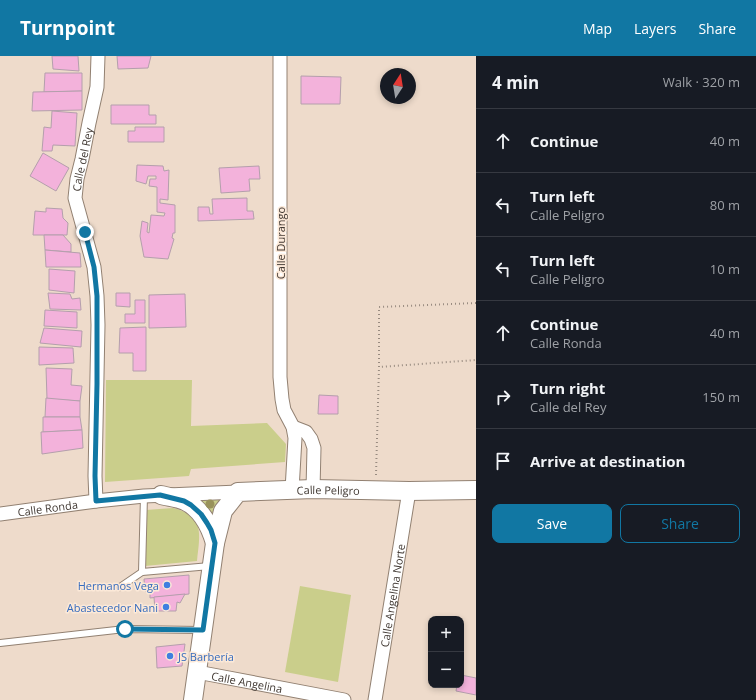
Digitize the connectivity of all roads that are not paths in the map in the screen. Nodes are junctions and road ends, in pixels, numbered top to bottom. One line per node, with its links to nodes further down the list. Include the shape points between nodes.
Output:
1 (98, 56): 10 (street, Calle del Rey, via 97,87 75,198 94,267 97,296)
2 (280, 56): 3 (street, Calle Durango, via 280,377 284,410)
3 (293, 426): 4 (street, Calle Durango, via 306,432 314,448); 5 (street, Calle Durango, via 295,438)
4 (313, 489): 5 (main road, Calle Peligro); 7 (main road, Calle Peligro)
5 (292, 490): 8 (main road, Calle Peligro)
6 (476, 490): 7 (main road, Calle Peligro)
7 (409, 491): 21 (street, Calle Angelina Norte)
8 (238, 492): 9 (street, Calle Ronda); 12 (main road, via 223,511)
9 (152, 496): 10 (street, Calle Ronda); 12 (main road, via 184,501 191,505 207,523); 14 (lane)
10 (96, 501): 11 (street, Calle Ronda)
11 (0, 514)
12 (215, 543): 13 (main road)
13 (212, 566): 14 (lane); 16 (main road)
14 (142, 572): 15 (lane)
15 (120, 587)
16 (203, 630): 17 (lane, via 125,629); 18 (main road)
17 (0, 643)
18 (197, 672): 19 (main road); 20 (street, Calle Angelina)
19 (193, 700)
20 (344, 700)
21 (375, 700)

